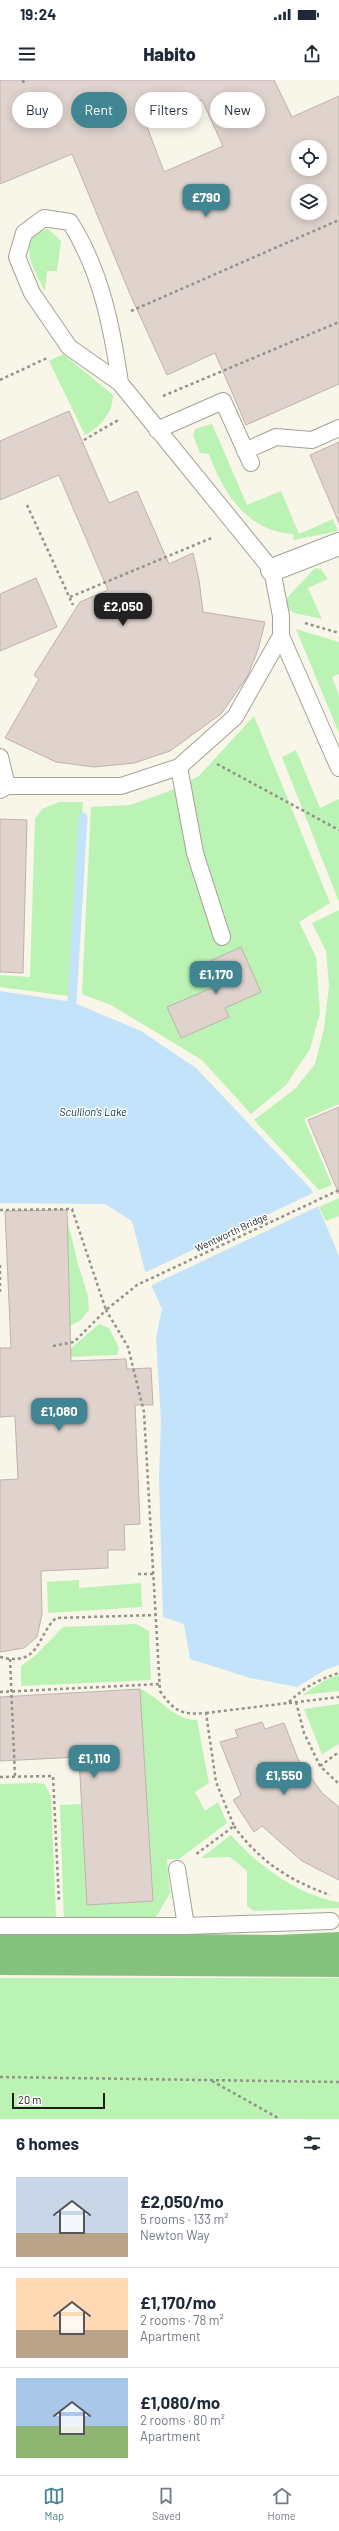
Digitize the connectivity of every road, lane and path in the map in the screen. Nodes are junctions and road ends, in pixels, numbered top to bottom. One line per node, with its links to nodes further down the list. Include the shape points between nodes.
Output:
1 (23, 80): 2 (path)
2 (24, 85)
3 (339, 220): 4 (path)
4 (111, 320): 6 (lane, via 86,247 70,222 44,218 24,233 17,257 32,293); 8 (lane)
5 (339, 322): 9 (path)
6 (69, 348): 7 (path); 8 (lane)
7 (0, 380)
8 (120, 383): 9 (lane)
9 (138, 407): 11 (lane); 12 (path)
10 (339, 428): 11 (lane, via 312,440 276,437 248,457 223,401)
11 (157, 430): 14 (lane)
12 (84, 440)
13 (27, 505): 17 (path)
14 (235, 527): 16 (lane); 17 (path)
15 (339, 544): 16 (street)
16 (272, 570): 19 (lane)
17 (70, 597): 18 (path)
18 (73, 604)
19 (280, 616): 20 (path); 21 (lane)
20 (339, 633)
21 (281, 636): 22 (lane, via 235,717); 25 (lane)
22 (195, 753): 24 (lane); 27 (path)
23 (0, 757): 26 (lane)
24 (179, 767): 26 (lane, via 121,786); 28 (lane, via 195,853)
25 (339, 768)
26 (3, 788)
27 (339, 830)
28 (222, 937)
29 (339, 1190): 33 (path, Wentworth Bridge, via 137,1286)
30 (0, 1210): 33 (path, via 72,1209)
31 (0, 1265): 32 (path)
32 (0, 1295)
33 (106, 1310): 34 (path, Wentworth Bridge, via 74,1342); 36 (path, via 128,1347 144,1412)
34 (53, 1346)
35 (138, 1574): 36 (path)
36 (154, 1574): 37 (path)
37 (156, 1615): 39 (path, via 56,1618 32,1652); 41 (path)
38 (0, 1657): 39 (path)
39 (10, 1659): 43 (path)
40 (339, 1673): 46 (path, via 322,1678 298,1693)
41 (160, 1684): 43 (path); 47 (path, via 160,1690 172,1708 189,1715)
42 (0, 1692): 43 (path)
43 (11, 1692): 51 (path)
44 (339, 1697): 45 (path)
45 (296, 1702): 46 (path); 49 (path, via 304,1734)
46 (288, 1703): 47 (path)
47 (206, 1713): 53 (path, via 216,1782)
48 (339, 1752): 49 (path)
49 (320, 1766): 52 (path)
50 (0, 1777): 51 (path)
51 (15, 1777): 58 (path, via 53,1776)
52 (339, 1784)
53 (234, 1826): 54 (path); 55 (path, via 244,1841 287,1878)
54 (177, 1869): 59 (lane)
55 (332, 1896)
56 (331, 1921): 59 (lane)
57 (0, 1926): 58 (lane)
58 (61, 1926): 59 (lane)
59 (186, 1926)
60 (0, 2077): 61 (path)
61 (210, 2080): 62 (path); 63 (path)
62 (339, 2082)
63 (280, 2119)

